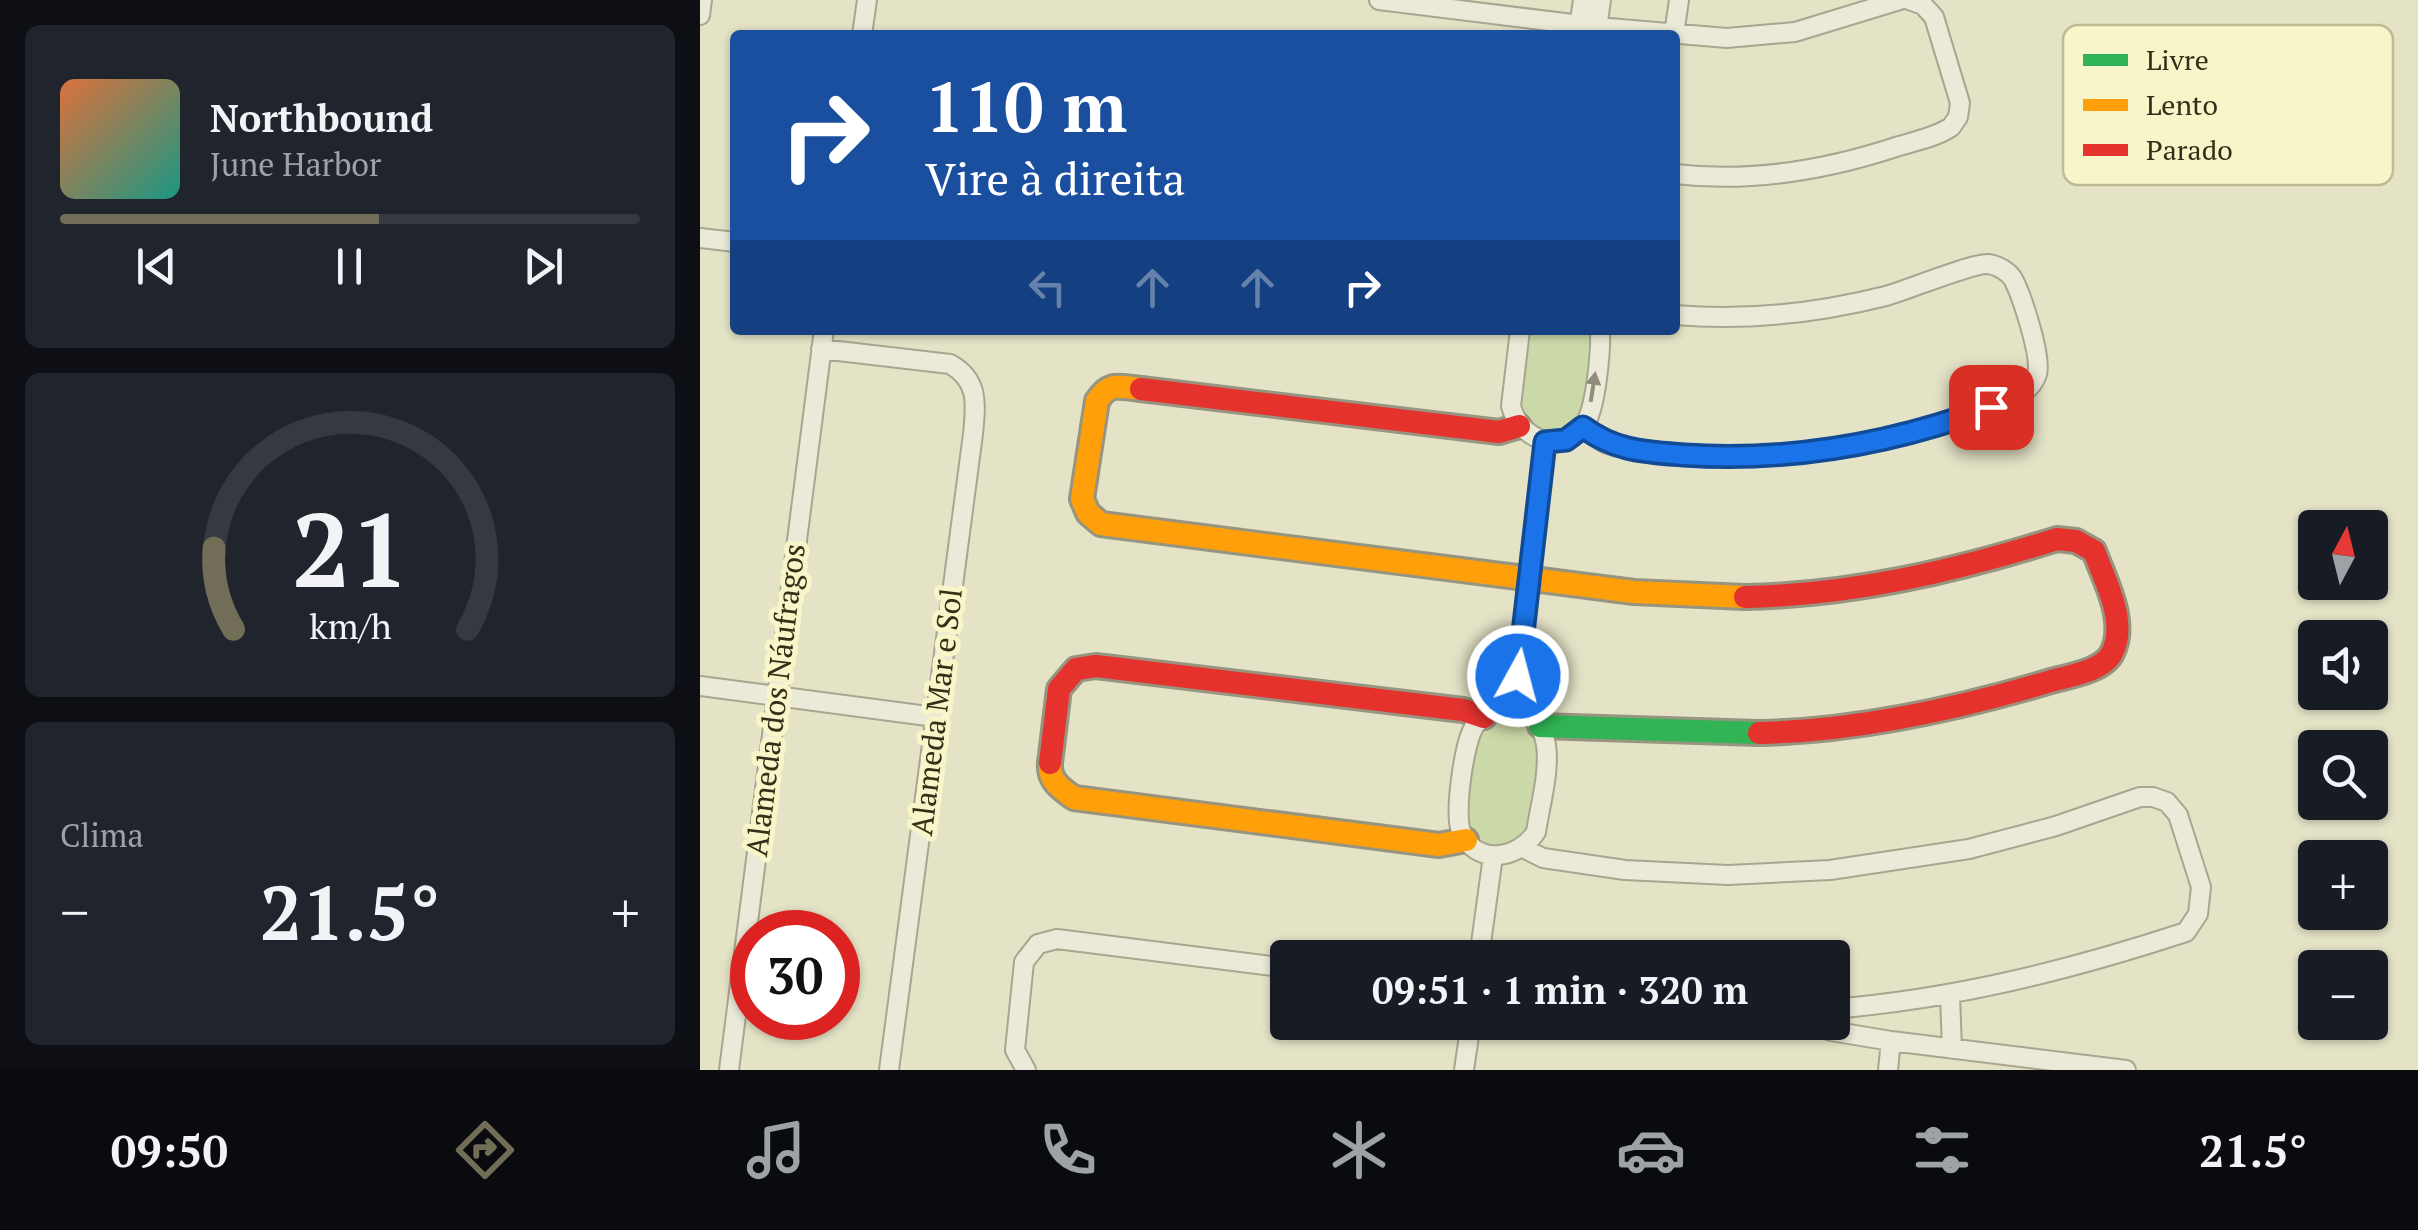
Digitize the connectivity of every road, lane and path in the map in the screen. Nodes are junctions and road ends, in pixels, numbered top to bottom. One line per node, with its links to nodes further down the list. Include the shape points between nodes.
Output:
1 (702, 0): 9 (street)
2 (867, 0): 10 (street)
3 (1380, 0): 11 (street)
4 (1583, 0): 11 (street)
5 (1601, 0): 11 (street)
6 (1678, 0): 12 (street)
7 (1900, 0): 13 (street, via 1771,36)
8 (1909, 0): 14 (street, via 1934,17 1960,102 1951,128 1814,169)
9 (700, 16)
10 (863, 30)
11 (1588, 30)
12 (1674, 30)
13 (1680, 34)
14 (1680, 174)
15 (700, 238): 16 (street)
16 (730, 241)
17 (1680, 315): 22 (street, via 1820,310 1993,265 2014,280 2038,371 2024,393 1958,420 1820,451 1667,454 1605,443)
18 (1519, 335): 21 (street, via 1511,406)
19 (1599, 335): 22 (street, one-way to 19)
20 (822, 340): 26 (street, Alameda dos Náufragos); 28 (street, Alameda Mar e Sol, via 950,364 974,386)
21 (1518, 426): 23 (street); 24 (street, via 1499,432 1110,387 1097,401 1082,499 1102,524)
22 (1583, 427): 23 (street, via 1566,440)
23 (1545, 442): 24 (street)
24 (1529, 577): 27 (street); 30 (street, via 1664,595 1798,594 1929,576 2067,539 2094,551 2118,626 2118,644 2106,663 2011,694 1899,719 1764,733)
25 (700, 686): 26 (street)
26 (776, 697): 28 (street); 42 (street, Alameda dos Náufragos)
27 (1514, 710): 29 (street); 30 (street)
28 (936, 717): 43 (street, Alameda Mar e Sol)
29 (1484, 717): 31 (street, via 1467,743 1458,820); 31 (street, via 1096,666 1076,669 1059,689 1050,771 1074,798 1439,845)
30 (1540, 726): 32 (street, via 1548,755 1536,832)
31 (1466, 840): 33 (street)
32 (1522, 848): 33 (street); 36 (street, via 1543,858 1625,870 1796,873 1969,849 2140,797 2159,798 2173,808 2201,887 2198,914 2186,932 2072,968)
33 (1492, 856): 34 (street)
34 (1481, 940)
35 (1270, 966): 44 (street, via 1044,941 1024,962 1015,1050)
36 (1950, 994): 37 (street); 41 (street)
37 (1850, 1007)
38 (1850, 1034): 40 (street)
39 (1468, 1040): 45 (street)
40 (1891, 1041): 41 (street); 46 (street)
41 (1952, 1049): 47 (street)
42 (729, 1070)
43 (889, 1070)
44 (1026, 1070)
45 (1464, 1070)
46 (1888, 1070)
47 (2126, 1070)

